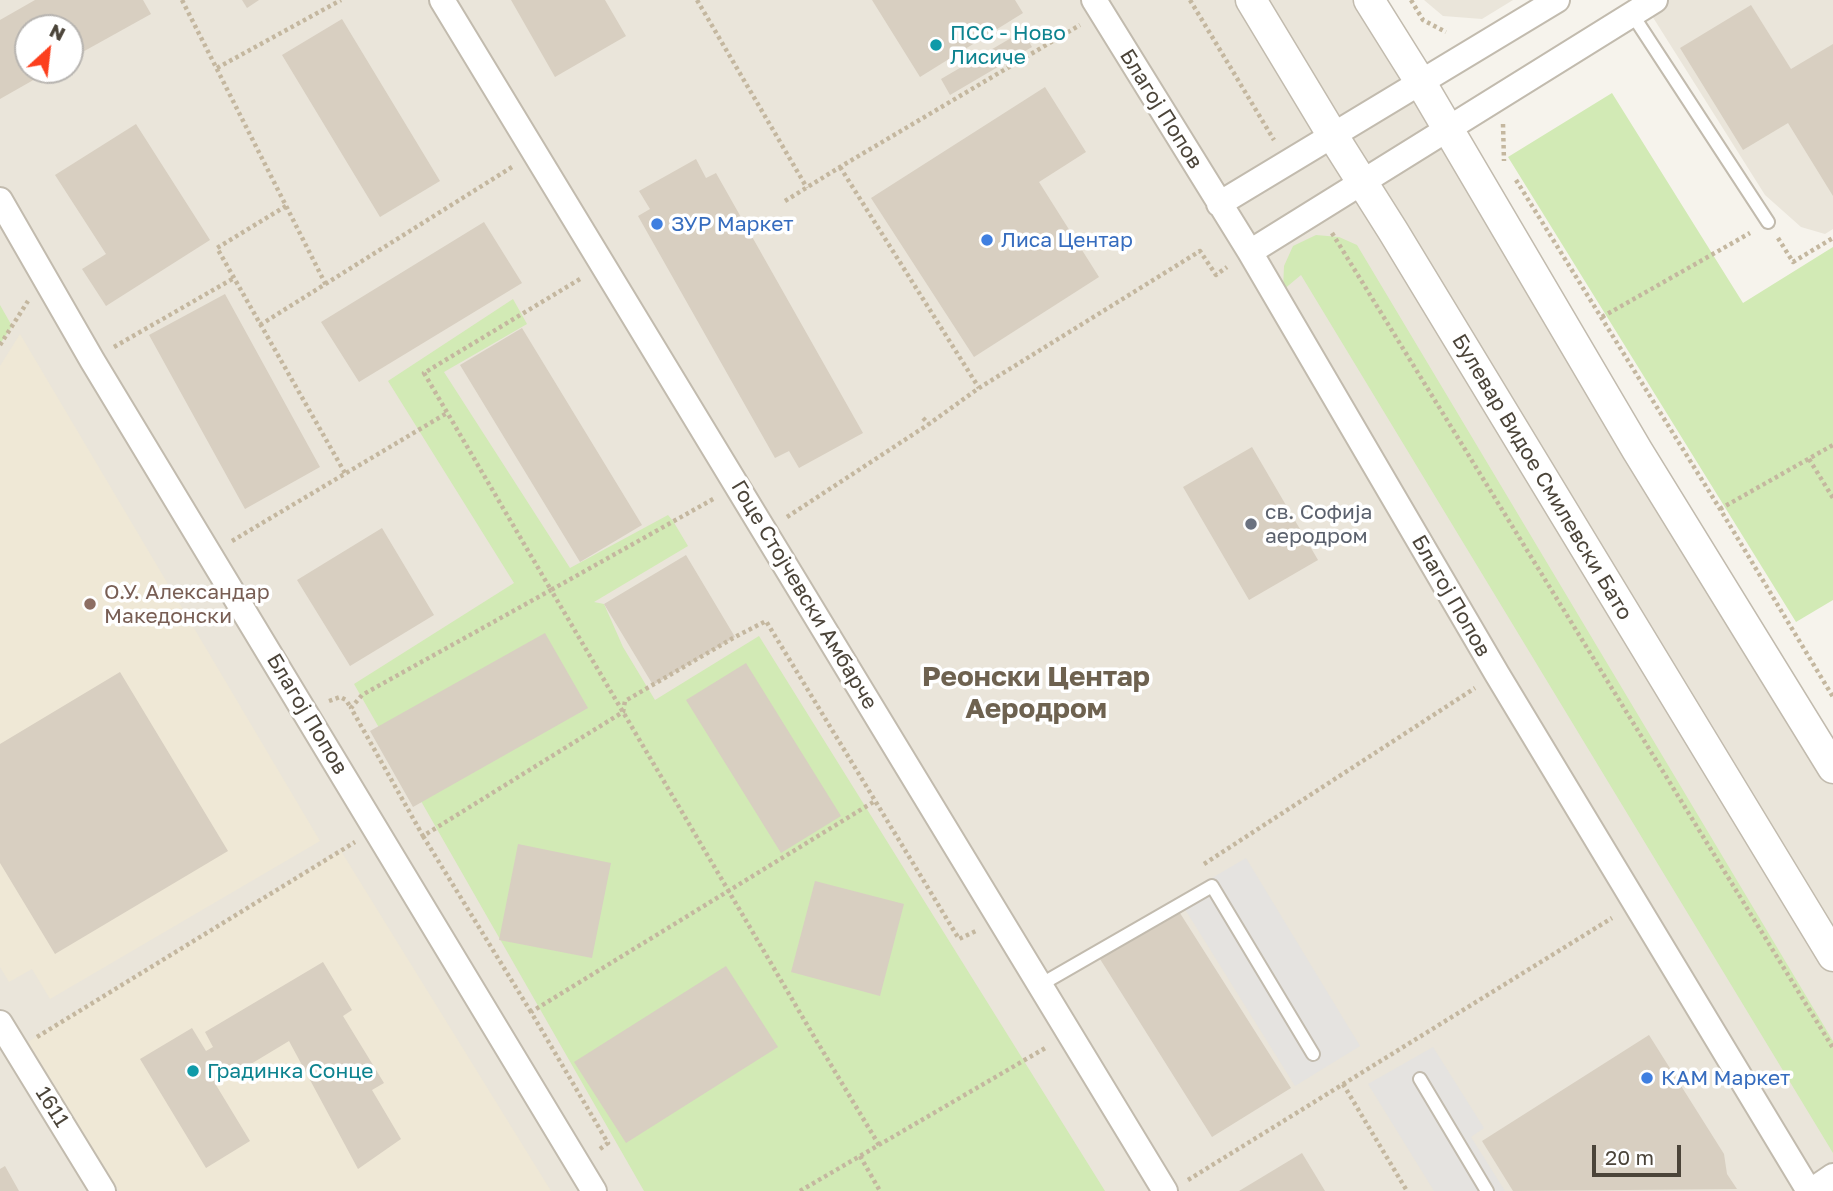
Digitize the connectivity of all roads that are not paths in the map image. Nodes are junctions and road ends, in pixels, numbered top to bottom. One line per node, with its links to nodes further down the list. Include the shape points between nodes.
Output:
1 (442, 0): 18 (street, Гоце Стојчевски Амбарче)
2 (1251, 0): 10 (street, Булевар Видое Смилевски Бато)
3 (1369, 0): 8 (street)
4 (1557, 0): 8 (street)
5 (1655, 0): 7 (street)
6 (1098, 6): 13 (street, Благој Попов)
7 (1632, 14): 9 (street); 14 (lane)
8 (1421, 83): 9 (street); 10 (street)
9 (1448, 128): 11 (street); 16 (street, via 1637,450)
10 (1333, 136): 11 (street, Булевар Видое Смилевски Бато); 13 (street)
11 (1361, 182): 15 (street); 17 (street, Булевар Видое Смилевски Бато)
12 (0, 200): 25 (street, Благој Попов)
13 (1219, 204): 15 (street, Благој Попов)
14 (1768, 222)
15 (1250, 252): 27 (street, Благој Попов, via 1497,674)
16 (1833, 768)
17 (1833, 956)
18 (1040, 985): 20 (lane, via 1212,886); 23 (street, Гоце Стојчевски Амбарче)
19 (0, 1023): 24 (street, 1611)
20 (1313, 1054)
21 (1420, 1079): 26 (lane)
22 (1833, 1176): 27 (street)
23 (1173, 1187)
24 (103, 1191)
25 (594, 1191)
26 (1487, 1191)
27 (1810, 1191)

